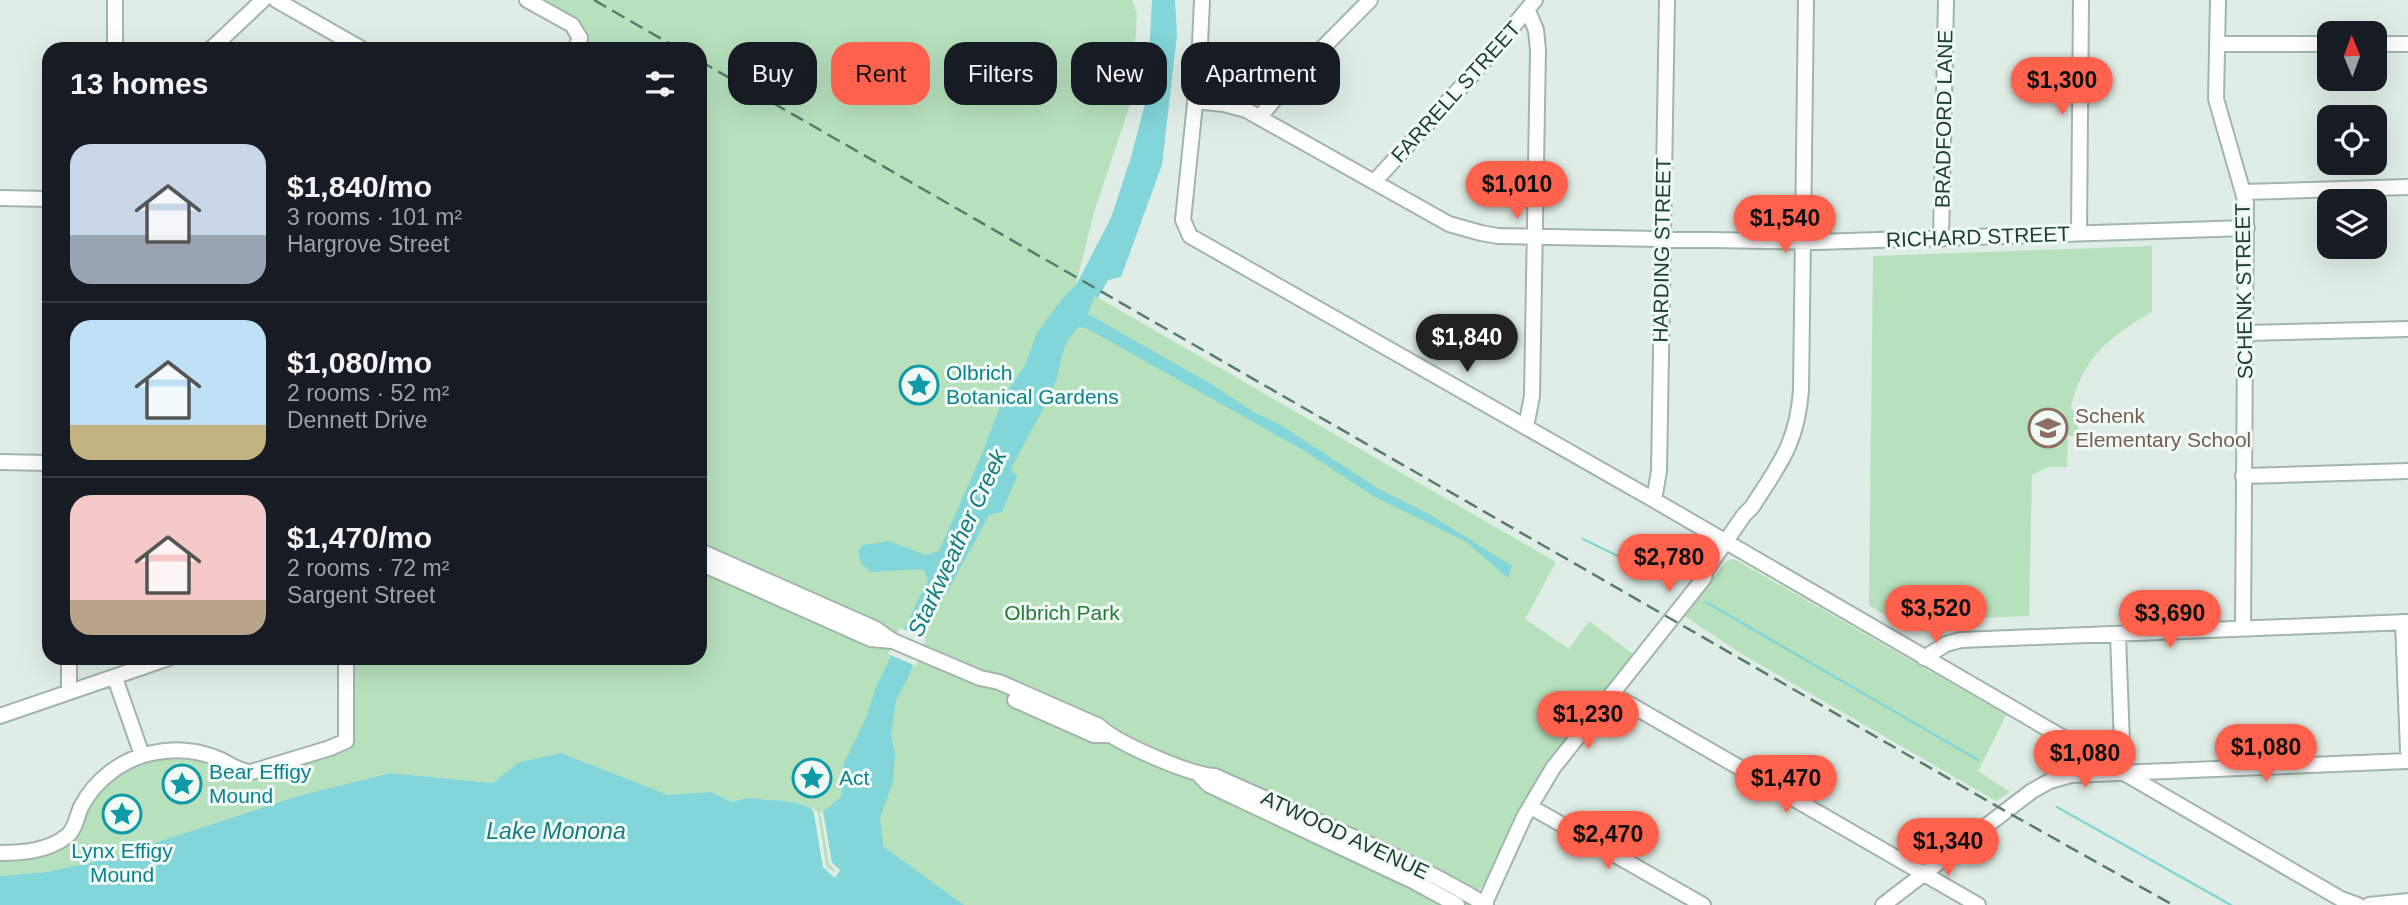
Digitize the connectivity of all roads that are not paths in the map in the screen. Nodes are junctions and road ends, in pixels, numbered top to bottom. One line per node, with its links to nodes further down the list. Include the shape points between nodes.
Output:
1 (115, 0): 13 (street)
2 (263, 0): 14 (street)
3 (276, 0): 15 (street)
4 (527, 0): 16 (street, via 572,25 579,34)
5 (1202, 0): 17 (street)
6 (1370, 0): 24 (street)
7 (1667, 0): 33 (street, HARDING STREET)
8 (1806, 0): 35 (street)
9 (1946, 0): 34 (street, BRADFORD LANE)
10 (2081, 0): 31 (street)
11 (2218, 0): 18 (street, SCHENK STREET)
12 (1532, 6): 25 (street, FARRELL STREET); 32 (street, via 1538,50)
13 (115, 42)
14 (218, 42)
15 (350, 42)
16 (578, 42)
17 (1199, 42)
18 (2217, 44): 19 (street); 27 (street, SCHENK STREET, via 2216,99)
19 (2317, 44)
20 (2387, 44): 21 (street)
21 (2408, 44)
22 (1195, 105): 38 (street, via 1184,211 1190,236)
23 (1227, 105): 24 (street, RICHARD STREET)
24 (1260, 117): 25 (street, RICHARD STREET)
25 (1374, 182): 32 (street, RICHARD STREET, via 1457,226 1498,236)
26 (2408, 187): 27 (street)
27 (2243, 192): 30 (street, SCHENK STREET)
28 (0, 198): 29 (street)
29 (42, 199)
30 (2247, 228): 31 (street, RICHARD STREET); 37 (street, SCHENK STREET)
31 (2079, 233): 34 (street, RICHARD STREET)
32 (1534, 237): 33 (street, RICHARD STREET); 38 (street, via 1532,396)
33 (1662, 239): 35 (street, RICHARD STREET); 43 (street, HARDING STREET, via 1659,471)
34 (1941, 239): 35 (street, RICHARD STREET)
35 (1803, 242): 44 (street, via 1799,416 1788,450 1744,514)
36 (2408, 329): 37 (street)
37 (2246, 332): 42 (street, SCHENK STREET)
38 (1526, 427): 43 (street)
39 (0, 462): 40 (street)
40 (42, 463)
41 (2408, 471): 42 (street)
42 (2243, 475): 48 (street, SCHENK STREET)
43 (1654, 500): 44 (street)
44 (1729, 545): 51 (street); 57 (street, via 1713,575 1704,579)
45 (707, 554): 50 (street, ATWOOD AVENUE, via 876,629)
46 (707, 566): 50 (street, ATWOOD AVENUE, via 871,639)
47 (2406, 622): 48 (street); 59 (street)
48 (2243, 628): 49 (street)
49 (2118, 635): 51 (street, via 1961,640 1946,643); 62 (street)
50 (893, 641): 63 (street, ATWOOD AVENUE, via 999,682)
51 (1924, 659): 62 (street)
52 (69, 665): 56 (street)
53 (150, 665): 55 (street)
54 (346, 665): 60 (street, via 346,741 246,773 209,755 184,750)
55 (115, 678): 56 (street); 60 (street)
56 (69, 692): 58 (street)
57 (1612, 694): 64 (street, via 1562,755); 66 (street)
58 (0, 716)
59 (2408, 751)
60 (142, 755): 65 (street, via 101,779 66,837 27,853)
61 (2408, 761): 62 (street)
62 (2123, 771): 66 (street, via 2080,773 2041,786); 68 (street)
63 (1200, 775): 69 (street, ATWOOD AVENUE, via 1209,785); 70 (street, ATWOOD AVENUE, via 1214,776 1380,851)
64 (1531, 807): 70 (street); 71 (street)
65 (0, 853)
66 (1924, 874): 72 (street); 73 (street)
67 (2408, 901): 74 (street)
68 (2356, 904)
69 (1457, 905)
70 (1485, 905)
71 (1703, 905)
72 (1883, 905)
73 (1978, 905)
74 (2369, 905)

